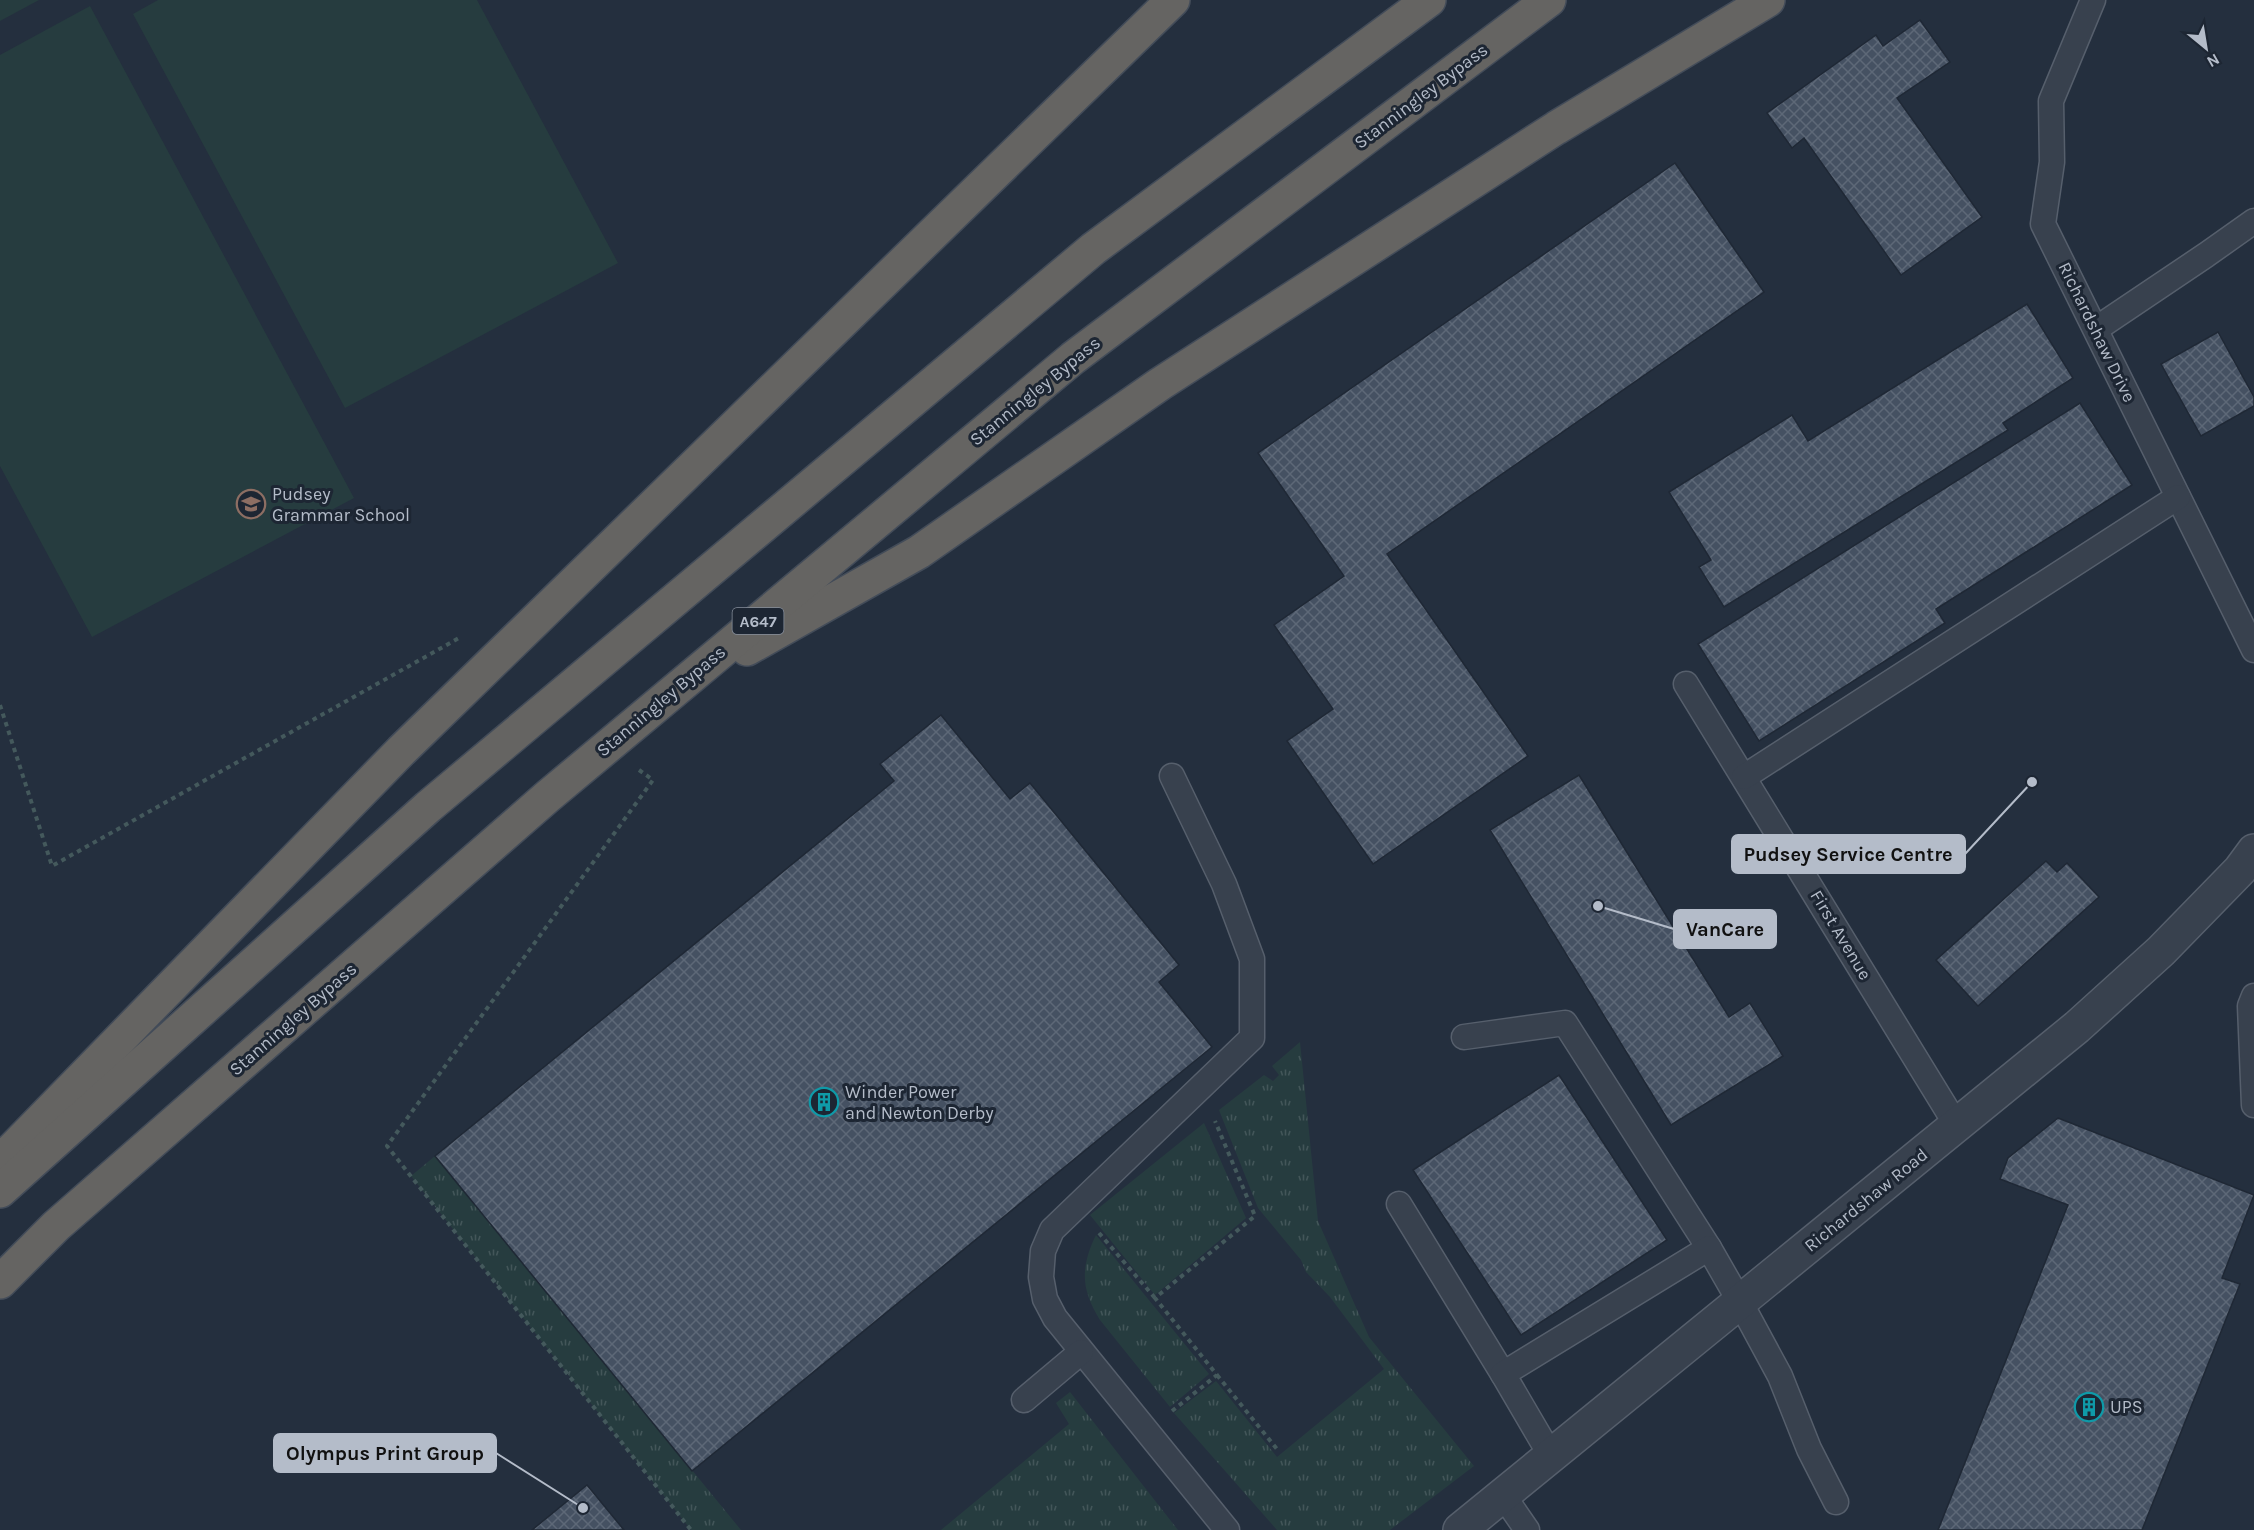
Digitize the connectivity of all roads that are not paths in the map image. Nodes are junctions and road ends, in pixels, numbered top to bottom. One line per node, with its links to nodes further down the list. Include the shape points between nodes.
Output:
1 (1173, 0): 19 (highway, via 401,751)
2 (1429, 0): 20 (highway, via 1093,249 428,807)
3 (1549, 0): 11 (highway, Stanningley Bypass / A647, via 1073,358)
4 (1768, 0): 11 (highway, via 1556,128 1170,377 919,552)
5 (2093, 0): 7 (lane, Richardshaw Drive, via 2051,101 2052,162 2043,224)
6 (2254, 221): 7 (lane)
7 (2096, 329): 8 (lane, Richardshaw Drive)
8 (2178, 497): 9 (lane, Richardshaw Drive); 13 (lane)
9 (2254, 650)
10 (1686, 684): 13 (lane, First Avenue)
11 (673, 691): 23 (highway, Stanningley Bypass / A647, via 56,1226)
12 (1172, 776): 25 (lane, via 1224,884 1252,959 1252,1038 1052,1230 1042,1251 1045,1299)
13 (1744, 777): 18 (lane, First Avenue)
14 (2249, 868): 18 (street, Richardshaw Road, via 2094,1012)
15 (2254, 996): 17 (lane, via 2250,1006)
16 (1464, 1037): 22 (lane, via 1565,1023)
17 (2254, 1105)
18 (1957, 1126): 24 (street, Richardshaw Road)
19 (0, 1162)
20 (0, 1191)
21 (1399, 1204): 26 (lane)
22 (1709, 1248): 24 (lane); 26 (lane)
23 (0, 1282)
24 (1740, 1302): 28 (street, Richardshaw Road); 30 (lane, via 1780,1376 1809,1449)
25 (1081, 1352): 27 (lane); 31 (lane)
26 (1503, 1374): 28 (lane)
27 (1024, 1400)
28 (1551, 1456): 29 (street, Richardshaw Road)
29 (1503, 1495): 32 (street, Richardshaw Road); 33 (lane)
30 (1836, 1502)
31 (1227, 1530)
32 (1460, 1530)
33 (1527, 1530)

